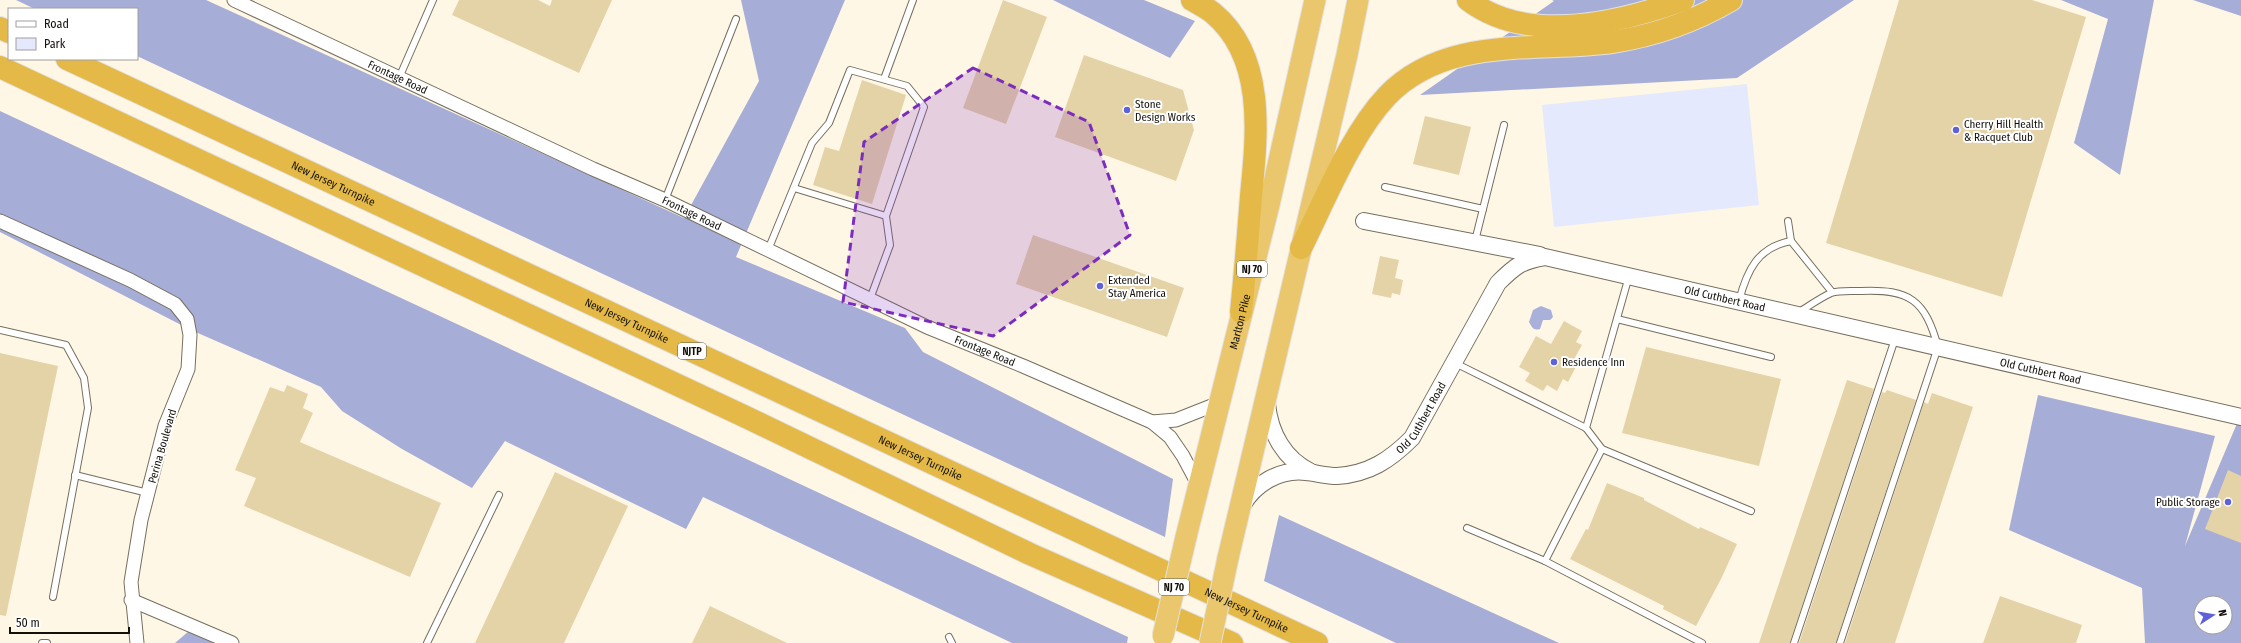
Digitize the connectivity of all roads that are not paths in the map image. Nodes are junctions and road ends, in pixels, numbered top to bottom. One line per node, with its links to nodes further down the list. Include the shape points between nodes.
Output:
1 (234, 0): 13 (street, Frontage Road)
2 (433, 0): 13 (lane)
3 (913, 0): 14 (lane)
4 (1192, 0): 33 (highway, via 1213,13 1239,46 1256,106 1256,145)
5 (1315, 0): 33 (highway, Marlton Pike / NJ 70, via 1269,205)
6 (1358, 0): 26 (highway)
7 (1468, 0): 8 (highway, via 1482,10 1513,21 1541,26 1592,24 1645,14)
8 (1683, 0)
9 (1731, 0): 26 (highway, via 1689,21 1632,38 1610,42 1484,51 1429,66 1388,94 1370,116 1357,136)
10 (736, 19): 18 (lane)
11 (69, 60): 66 (highway, New Jersey Turnpike / NJTP)
12 (0, 68): 65 (highway, via 748,418 1030,554)
13 (399, 78): 18 (street, Frontage Road, via 593,170)
14 (884, 79): 17 (lane, via 850,70 829,123 812,143); 20 (lane, via 907,86 924,107)
15 (1504, 125): 19 (lane)
16 (1386, 187): 19 (lane)
17 (794, 188): 20 (lane); 27 (lane)
18 (666, 200): 27 (street, Frontage Road)
19 (1483, 209): 25 (lane)
20 (886, 216): 31 (lane, via 890,245)
21 (0, 221): 50 (street, Perina Boulevard, via 130,280 175,304 187,319 190,334 188,369 165,426)
22 (1364, 221): 25 (street)
23 (1788, 221): 24 (lane)
24 (1791, 241): 30 (lane); 32 (lane, via 1780,243 1756,258)
25 (1474, 242): 28 (street)
26 (1302, 248): 41 (highway)
27 (768, 250): 31 (street, Frontage Road)
28 (1545, 257): 29 (street, Old Cuthbert Road); 40 (street, Old Cuthbert Road, via 1516,265 1498,283)
29 (1629, 276): 32 (street, Old Cuthbert Road); 35 (lane)
30 (1832, 292): 34 (lane); 38 (lane, via 1879,290 1904,295 1924,312 1932,325)
31 (870, 299): 44 (street, Frontage Road, via 927,327)
32 (1738, 300): 34 (street, Old Cuthbert Road)
33 (1241, 312): 42 (highway, Marlton Pike / NJ 70)
34 (1796, 314): 37 (street, Old Cuthbert Road)
35 (1617, 319): 39 (lane); 45 (lane)
36 (0, 330): 48 (lane, via 66,345 84,378 88,408)
37 (1896, 337): 38 (street, Old Cuthbert Road); 68 (lane)
38 (1938, 347): 43 (street, Old Cuthbert Road); 69 (lane)
39 (1771, 356)
40 (1454, 362): 45 (lane); 47 (street, Old Cuthbert Road, via 1412,438 1394,456 1360,472 1336,476)
41 (1268, 390): 47 (street, Old Cuthbert Road, via 1268,417 1278,442 1290,458); 53 (highway)
42 (1218, 403): 44 (street, Frontage Road, via 1176,420); 49 (highway, Marlton Pike / NJ 70)
43 (2241, 417)
44 (1152, 422): 49 (street, Frontage Road, via 1170,437)
45 (1586, 428): 46 (lane)
46 (1602, 449): 52 (lane); 55 (lane)
47 (1312, 473): 53 (street, Old Cuthbert Road, via 1290,472 1269,480 1251,493)
48 (75, 475): 50 (lane); 56 (lane)
49 (1199, 486): 58 (highway, Marlton Pike / NJ 70, bridge)
50 (148, 493): 57 (street, Perina Boulevard, via 132,574)
51 (499, 495): 63 (lane)
52 (1751, 511)
53 (1239, 512): 64 (highway, bridge)
54 (1467, 528): 55 (lane)
55 (1546, 561): 67 (lane)
56 (52, 597)
57 (131, 600): 61 (street, Perina Boulevard); 62 (street)
58 (1162, 640)
59 (42, 643): 60 (lane)
60 (47, 643)
61 (137, 643)
62 (232, 643)
63 (427, 643)
64 (1210, 643)
65 (1232, 643)
66 (1317, 643)
67 (1702, 643)
68 (1794, 643)
69 (1840, 643)

